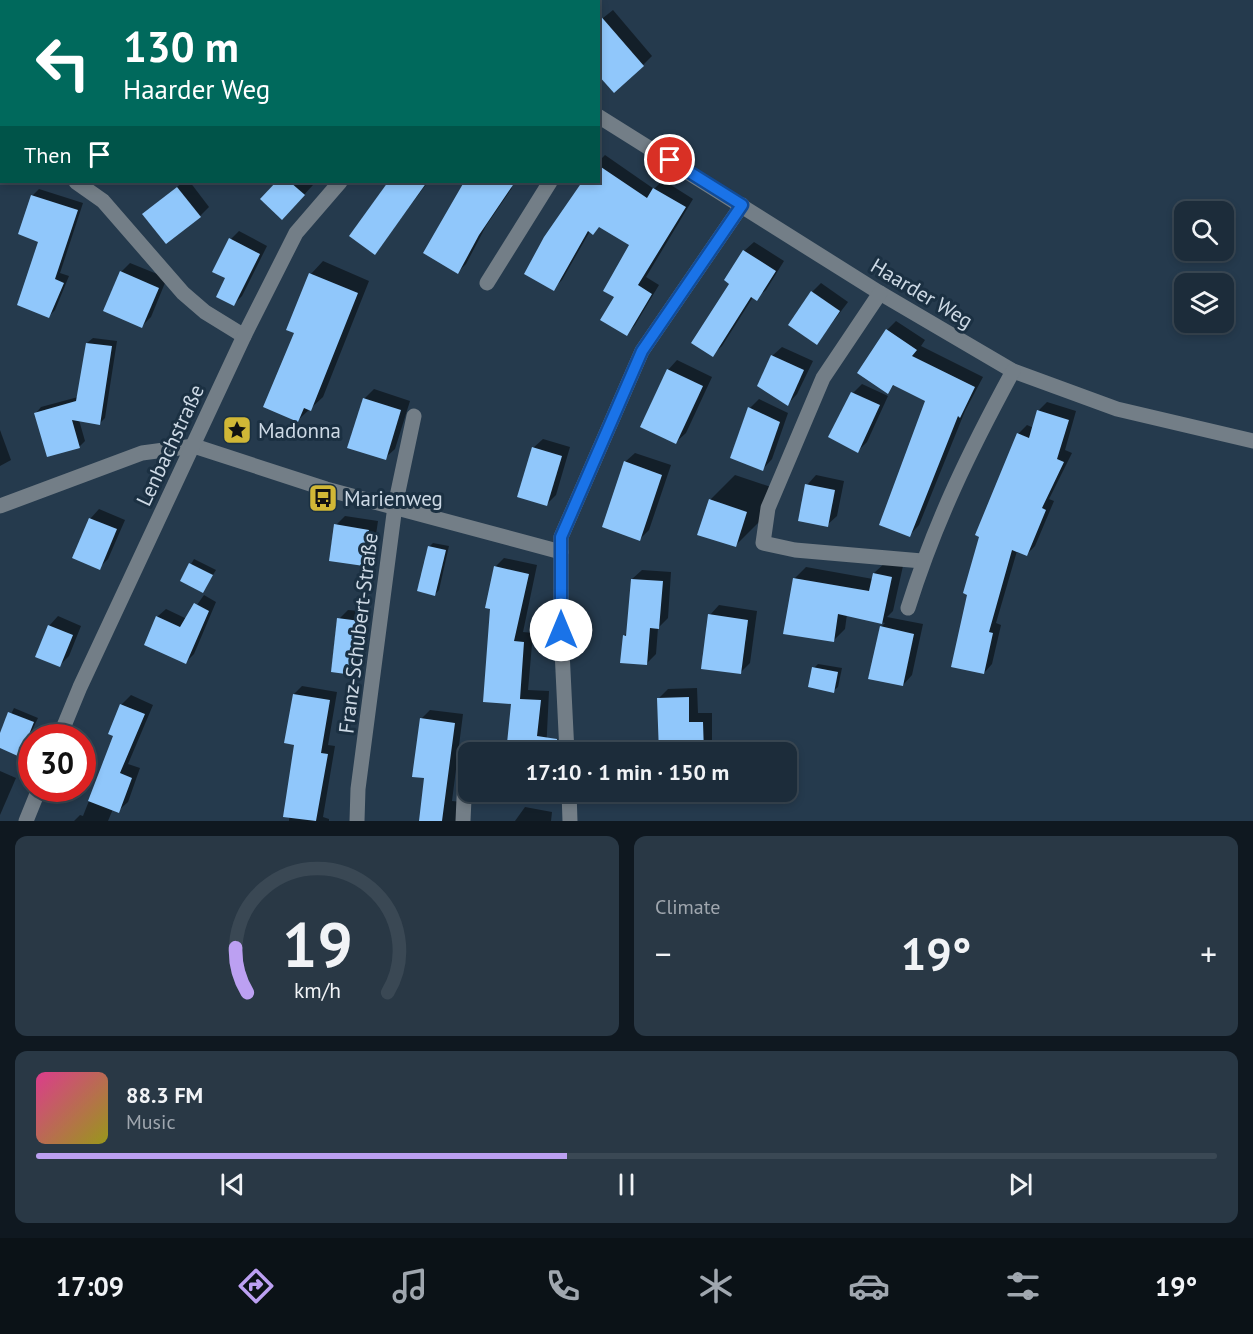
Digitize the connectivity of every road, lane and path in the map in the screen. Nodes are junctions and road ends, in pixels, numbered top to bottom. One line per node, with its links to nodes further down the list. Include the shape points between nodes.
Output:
1 (600, 117): 5 (street, Haarder Weg)
2 (77, 183): 8 (street, via 103,201 183,292 205,312)
3 (339, 183): 8 (street, Lenbachstraße, via 296,233)
4 (549, 183): 6 (street)
5 (742, 205): 7 (street, Haarder Weg); 15 (street, via 642,351 561,537)
6 (487, 283)
7 (880, 293): 9 (street, Haarder Weg); 16 (street, via 823,378 768,508 763,543 795,550)
8 (244, 336): 12 (street, Lenbachstraße)
9 (1013, 371): 11 (street, Haarder Weg, via 1117,409); 16 (street, via 964,460)
10 (414, 416): 14 (street, Franz-Schubert-Straße)
11 (1253, 441)
12 (194, 446): 13 (street, via 142,453); 14 (street, via 326,489); 18 (street, Lenbachstraße)
13 (0, 506)
14 (395, 506): 15 (street); 24 (street, Franz-Schubert-Straße)
15 (561, 552): 19 (street)
16 (922, 561): 17 (street)
17 (908, 608)
18 (65, 724)
19 (566, 742)
20 (34, 802): 23 (street)
21 (464, 802): 25 (street)
22 (569, 802): 26 (street)
23 (26, 821)
24 (357, 821)
25 (463, 821)
26 (570, 821)

